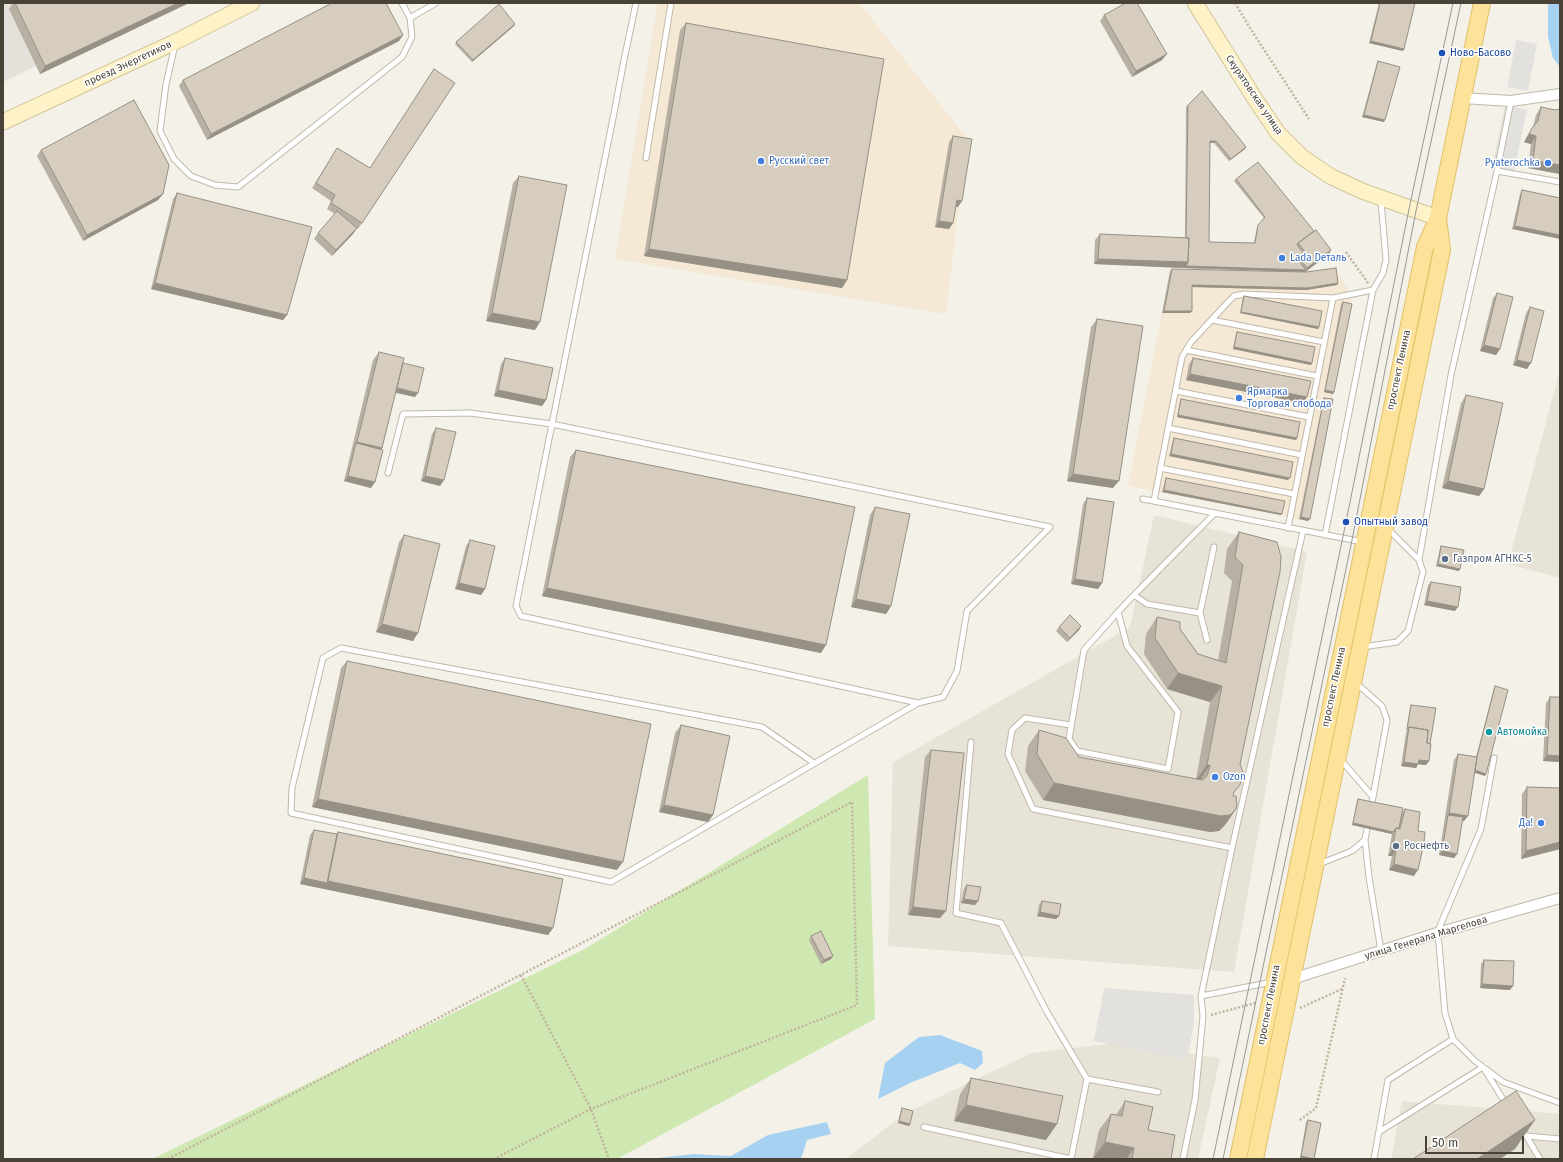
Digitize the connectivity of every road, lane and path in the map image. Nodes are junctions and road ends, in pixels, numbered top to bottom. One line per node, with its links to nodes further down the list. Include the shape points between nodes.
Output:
1 (252, 3): 10 (street, проезд Энергетиков)
2 (402, 3): 9 (lane)
3 (436, 3): 9 (lane)
4 (636, 3): 30 (lane)
5 (671, 3): 16 (lane)
6 (1195, 3): 19 (street, Скуратовская улица, via 1278,133 1302,157 1330,176)
7 (1235, 3): 14 (path)
8 (1482, 3): 12 (main road, проспект Ленина)
9 (410, 18): 10 (lane, via 412,37 402,57 238,187 215,185 191,176 174,159 160,131)
10 (175, 42): 15 (street, проезд Энергетиков)
11 (1560, 94): 13 (street)
12 (1462, 98): 13 (street); 20 (main road, проспект Ленина)
13 (1511, 101): 17 (lane)
14 (1309, 119)
15 (3, 122)
16 (646, 158)
17 (1497, 172): 18 (lane); 46 (lane, via 1451,375)
18 (1560, 182)
19 (1381, 198): 20 (street, Скуратовская улица); 22 (lane, via 1386,260 1383,273)
20 (1438, 218): 39 (main road, проспект Ленина, via 1442,250); 43 (main road, проспект Ленина, via 1425,247)
21 (1346, 252): 22 (path)
22 (1373, 290): 23 (lane); 42 (lane)
23 (1333, 298): 24 (lane, via 1239,295 1234,296); 25 (lane)
24 (1212, 320): 25 (lane); 26 (lane)
25 (1324, 342): 27 (lane)
26 (1186, 350): 27 (lane); 28 (lane, via 1182,357)
27 (1318, 376): 29 (lane)
28 (1176, 390): 29 (lane); 31 (lane)
29 (1309, 417): 32 (lane)
30 (552, 424): 34 (lane, via 470,413 403,414); 53 (lane, via 516,606 521,616); 53 (lane, via 1050,527 967,611 957,672 943,697)
31 (1168, 428): 32 (lane); 33 (lane)
32 (1302, 454): 35 (lane)
33 (1160, 468): 35 (lane); 37 (lane)
34 (388, 473)
35 (1294, 494): 40 (lane)
36 (1143, 499): 37 (lane)
37 (1154, 501): 38 (lane)
38 (1215, 513): 40 (lane); 47 (lane)
39 (1386, 526): 44 (main road, проспект Ленина); 46 (lane)
40 (1288, 528): 41 (lane)
41 (1303, 531): 42 (lane); 61 (lane)
42 (1325, 535): 43 (lane)
43 (1364, 543): 44 (main road); 69 (main road, проспект Ленина)
44 (1382, 546): 51 (main road, проспект Ленина)
45 (1214, 547): 49 (lane)
46 (1419, 560): 51 (lane, via 1422,572 1408,631 1397,642)
47 (1134, 596): 48 (lane); 49 (lane, via 1147,604)
48 (1118, 612): 54 (lane, via 1084,650); 54 (lane, via 1127,646 1178,712 1168,768 1077,751 1069,739)
49 (1200, 613): 50 (lane)
50 (1207, 640)
51 (1361, 647): 52 (main road, проспект Ленина)
52 (1354, 681): 56 (main road, проспект Ленина); 59 (lane, via 1382,706 1387,720)
53 (918, 703): 58 (lane)
54 (1071, 725): 61 (lane, via 1025,718 1012,730 1008,754 1033,809)
55 (971, 742): 77 (lane, via 956,913 1001,923 1047,1012)
56 (1338, 757): 59 (lane); 62 (main road, проспект Ленина)
57 (1494, 758): 64 (lane, via 1481,829)
58 (814, 763): 58 (lane, via 611,882 291,813 292,788 323,658 341,648 762,727)
59 (1373, 797): 60 (lane)
60 (1365, 840): 62 (lane, via 1352,851); 65 (lane)
61 (1232, 848): 71 (lane)
62 (1316, 865): 68 (main road, проспект Ленина)
63 (1560, 898): 64 (street, улица Генерала Маргелова)
64 (1437, 933): 65 (street, улица Генерала Маргелова); 75 (lane, via 1445,1013)
65 (1381, 951): 68 (street, улица Генерала Маргелова)
66 (521, 975): 80 (path); 80 (path, via 852,802 857,1005); 88 (path)
67 (1345, 978): 70 (path)
68 (1292, 979): 69 (main road); 94 (main road, проспект Ленина)
69 (1273, 982): 71 (lane); 93 (main road, проспект Ленина)
70 (1342, 989): 73 (path); 82 (path, via 1316,1108)
71 (1202, 996): 92 (lane, via 1203,1016 1195,1100)
72 (1255, 1003): 74 (path)
73 (1294, 1010)
74 (1211, 1015)
75 (1453, 1039): 76 (lane); 85 (lane, via 1388,1080)
76 (1483, 1067): 79 (lane, via 1503,1082); 81 (lane); 85 (lane)
77 (1087, 1079): 78 (lane); 91 (lane)
78 (1158, 1092)
79 (1560, 1103)
80 (591, 1109): 89 (path); 90 (path)
81 (1510, 1111)
82 (1300, 1120)
83 (1518, 1123): 86 (lane)
84 (924, 1127): 91 (lane)
85 (1379, 1132): 95 (lane)
86 (1526, 1136): 87 (lane); 96 (lane)
87 (1560, 1138)
88 (168, 1159)
89 (494, 1159)
90 (609, 1159)
91 (1071, 1159)
92 (1183, 1159)
93 (1238, 1159)
94 (1255, 1159)
95 (1374, 1159)
96 (1540, 1159)

